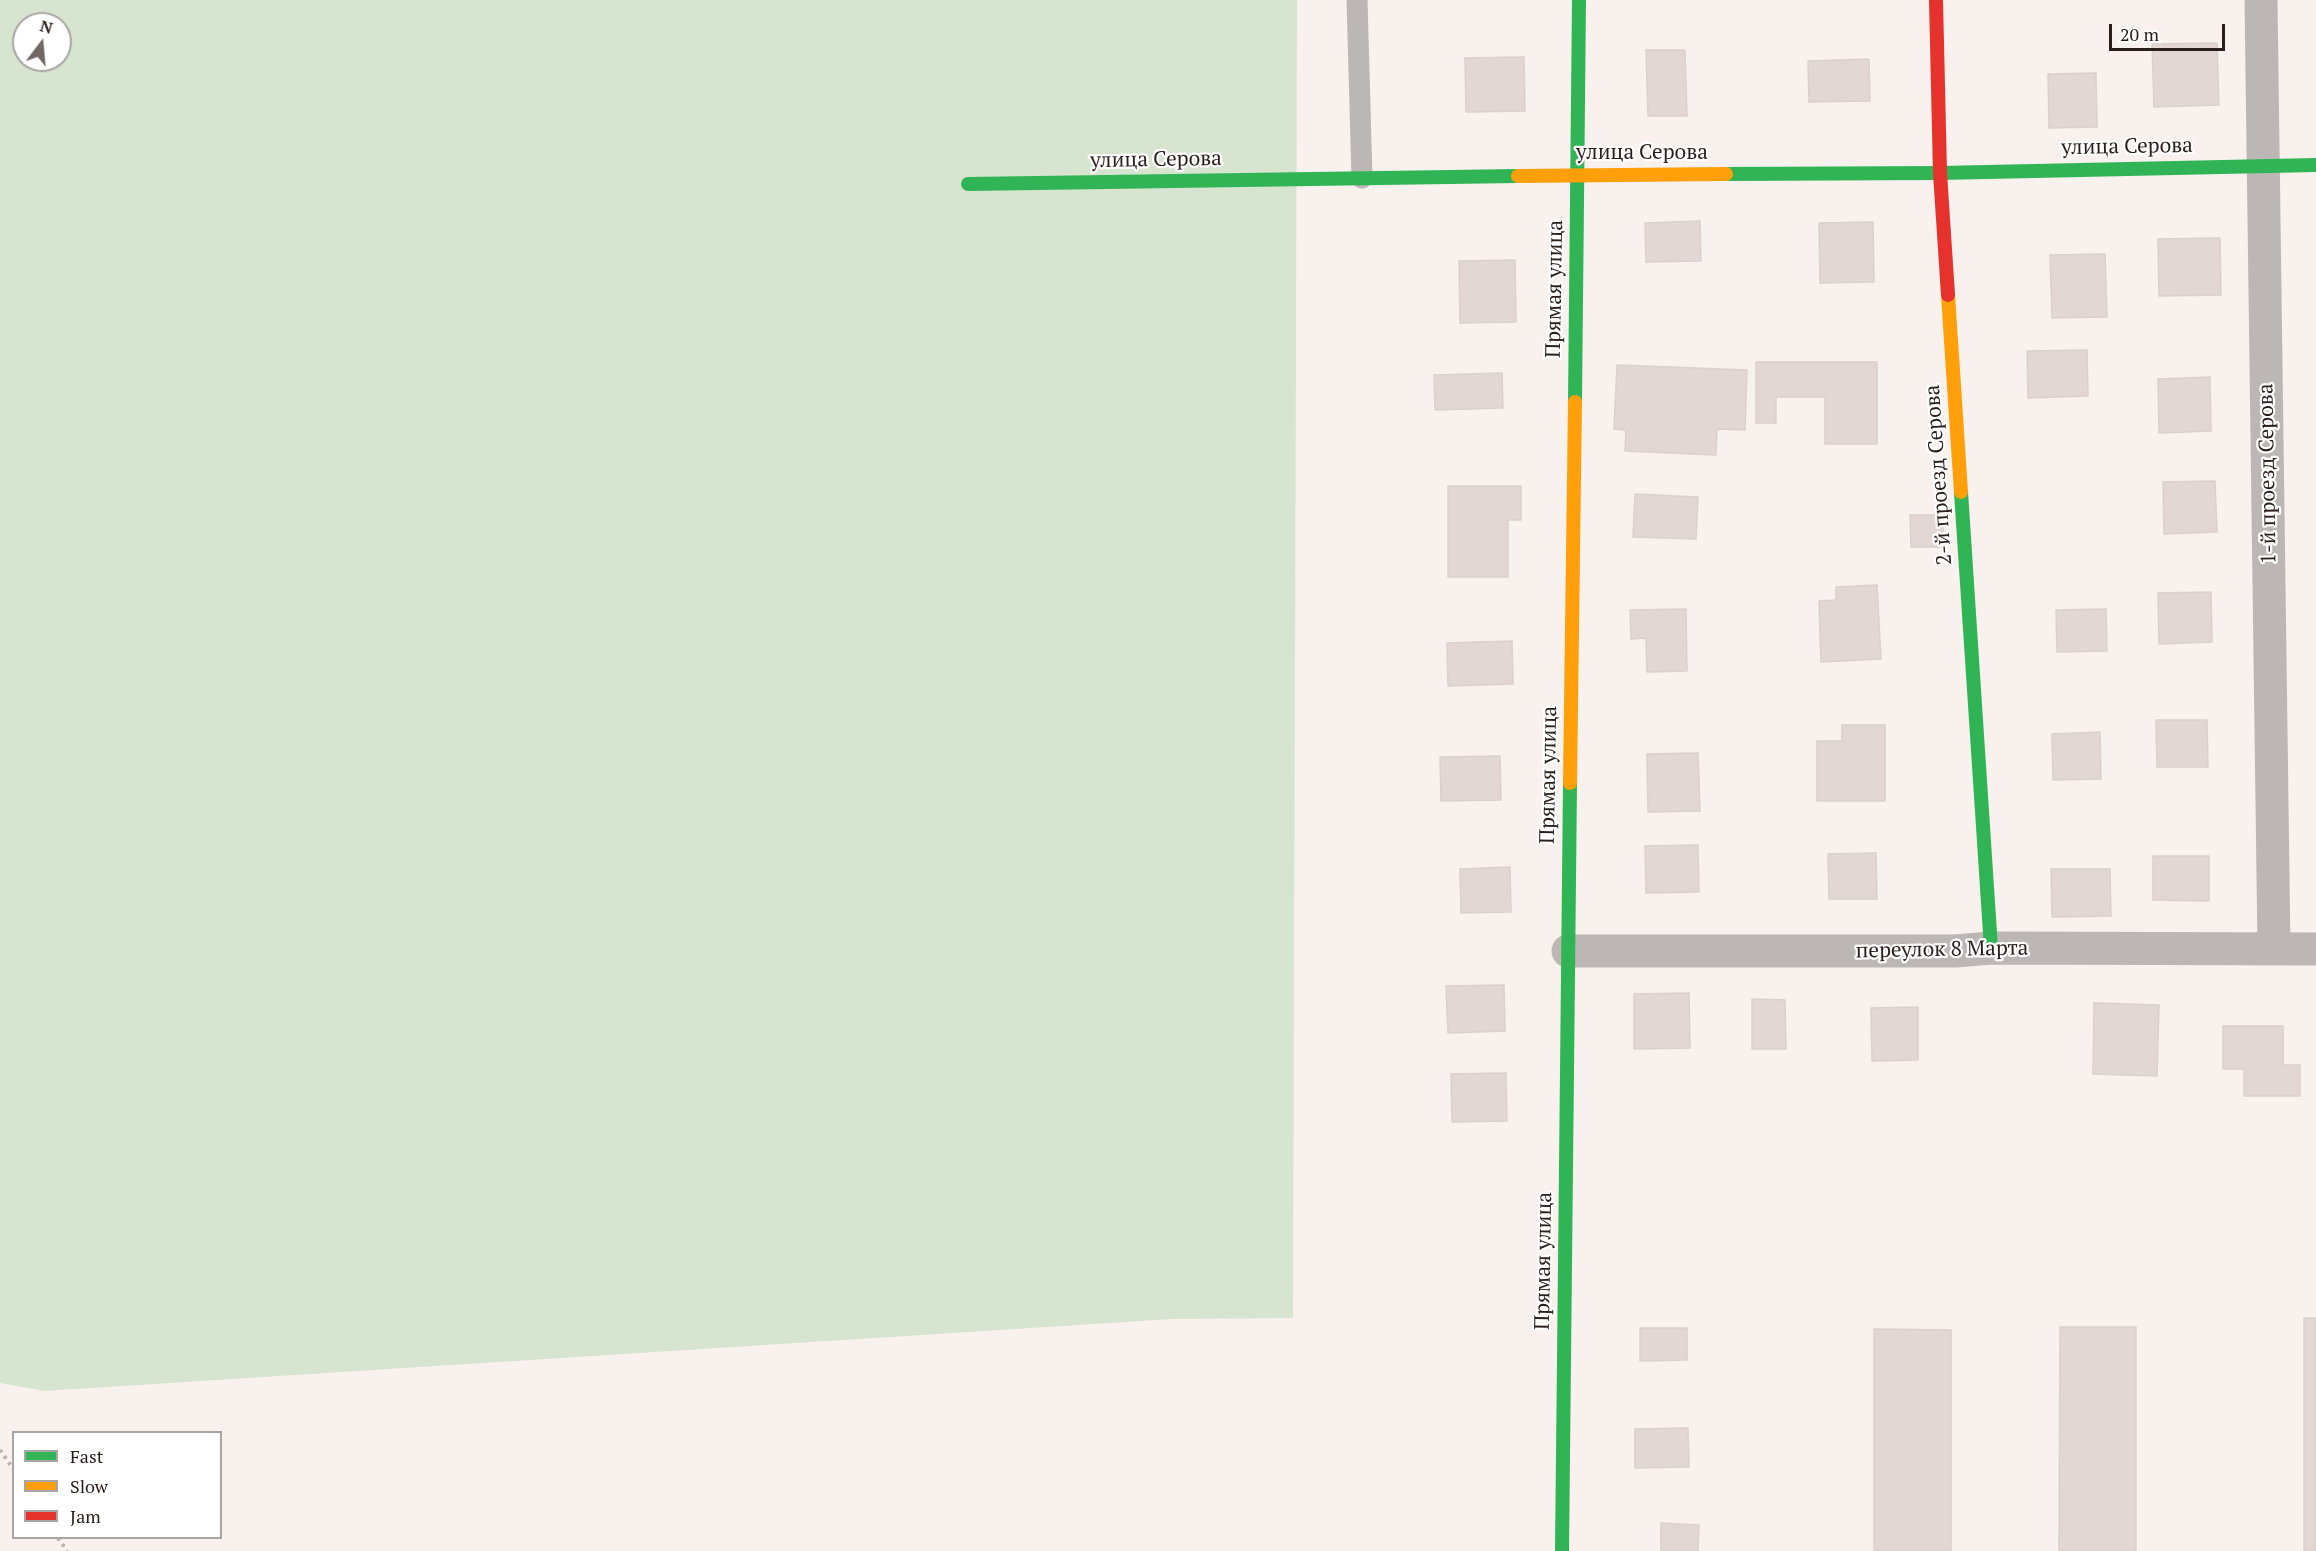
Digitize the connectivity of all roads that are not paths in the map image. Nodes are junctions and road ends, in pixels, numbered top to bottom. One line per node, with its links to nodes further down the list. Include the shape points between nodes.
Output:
1 (1358, 0): 9 (lane)
2 (1579, 0): 8 (street, Прямая улица)
3 (1936, 0): 7 (street, 2-й проезд Серова)
4 (2261, 0): 5 (street, 1-й проезд Серова)
5 (2264, 165): 6 (street, улица Серова); 7 (street, улица Серова); 12 (street, 1-й проезд Серова)
6 (2316, 165)
7 (1940, 173): 8 (street, улица Серова); 11 (street, 2-й проезд Серова)
8 (1577, 175): 9 (street, улица Серова); 14 (street, Прямая улица)
9 (1362, 178): 10 (street, улица Серова)
10 (968, 183)
11 (1991, 948): 12 (street, переулок 8 Марта); 14 (street, переулок 8 Марта)
12 (2274, 948): 13 (street, переулок 8 Марта)
13 (2316, 949)
14 (1568, 951): 15 (street, Прямая улица)
15 (1562, 1551)

